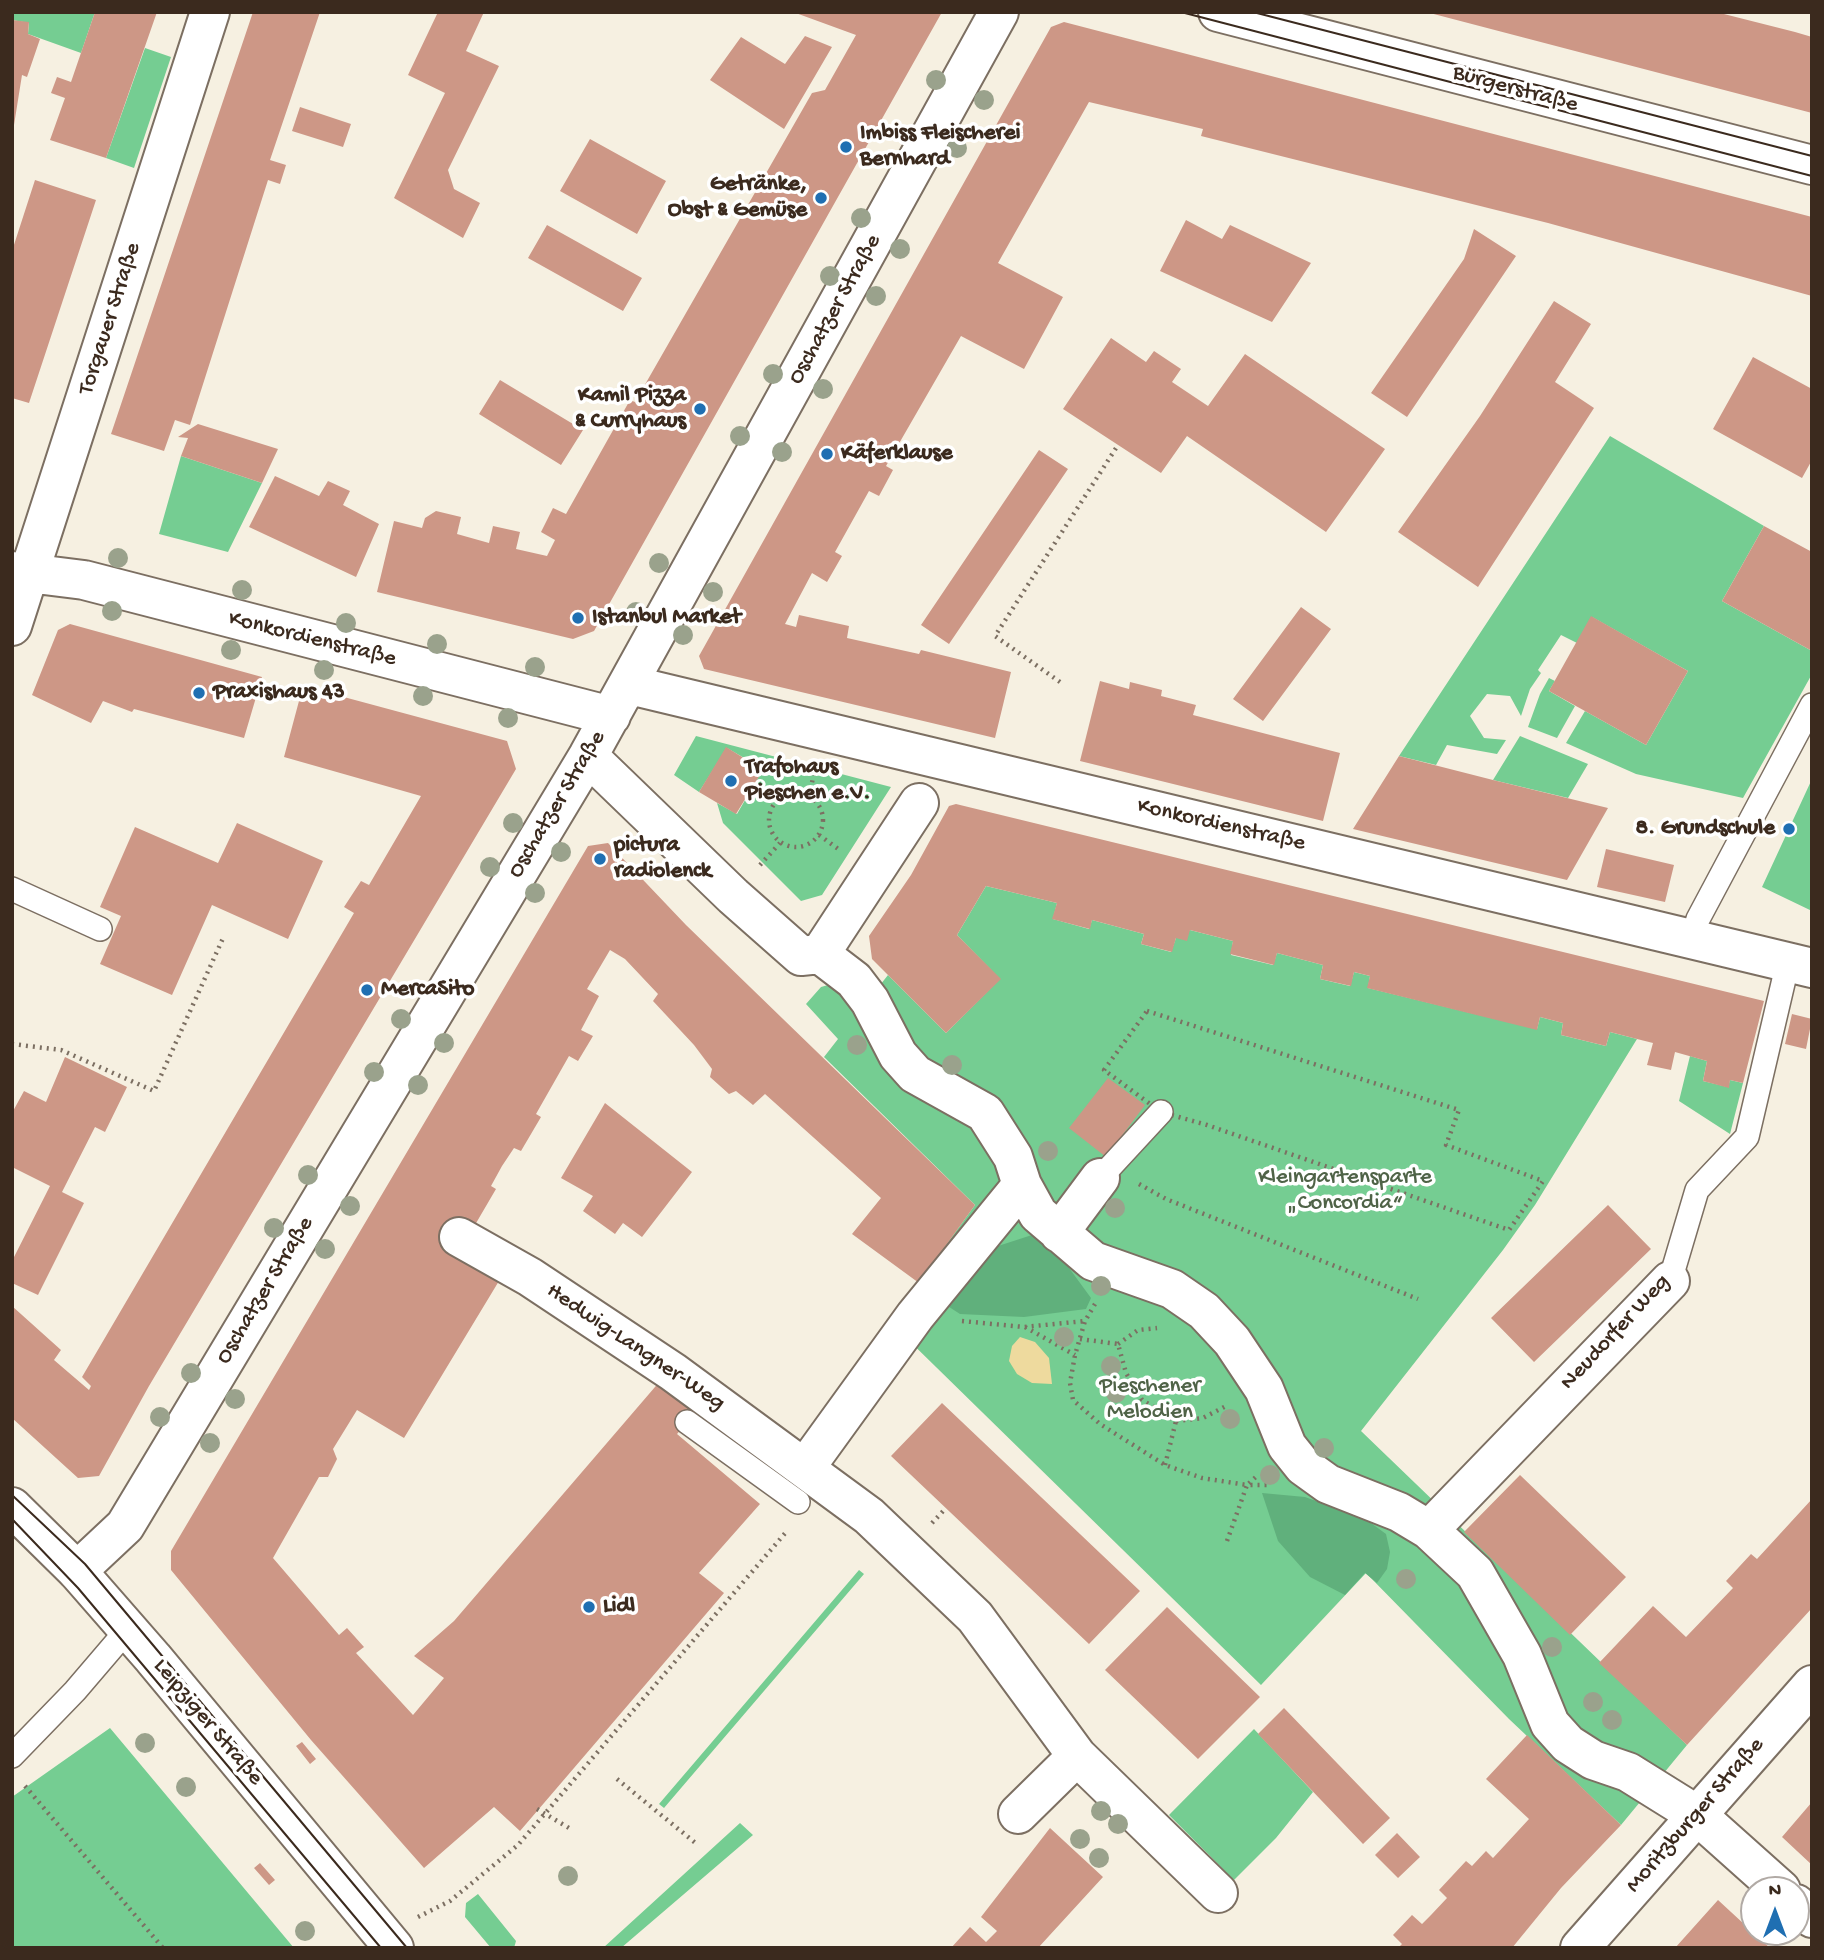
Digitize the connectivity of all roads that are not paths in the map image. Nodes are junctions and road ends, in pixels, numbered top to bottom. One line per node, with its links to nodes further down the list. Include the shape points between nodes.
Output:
1 (210, 12): 5 (street, Torgauer Straße, via 64,465)
2 (999, 12): 7 (street, Oschatzer Straße)
3 (1219, 12): 4 (street, Bürgerstraße)
4 (1812, 166)
5 (21, 572): 6 (street, Torgauer Straße); 7 (street, Konkordienstraße, via 84,580)
6 (12, 626)
7 (620, 700): 9 (street, Oschatzer Straße); 13 (street, Konkordienstraße)
8 (1812, 705): 13 (lane, via 1698,919)
9 (588, 756): 14 (street, via 801,956); 26 (street, Oschatzer Straße, via 125,1526)
10 (919, 803): 14 (street)
11 (12, 889): 12 (lane)
12 (100, 929)
13 (1692, 939): 15 (street, Konkordienstraße)
14 (820, 954): 18 (street, via 854,980 898,1055 915,1074 985,1113 1013,1157)
15 (1800, 965): 21 (lane, Neudorfer Weg, via 1747,1136 1697,1190)
16 (1161, 1112): 17 (lane)
17 (1105, 1173): 19 (street)
18 (1022, 1185): 19 (street, via 1038,1214); 23 (street, via 915,1316)
19 (1059, 1233): 25 (street, via 1093,1261 1172,1289 1204,1311 1232,1341 1268,1400 1287,1446 1303,1466 1328,1484)
20 (459, 1237): 23 (street, Hedwig-Langner-Weg, via 530,1277 673,1372)
21 (1670, 1281): 25 (street, Neudorfer Weg, via 1494,1451)
22 (687, 1422): 23 (lane)
23 (802, 1485): 30 (street, Hedwig-Langner-Weg, via 869,1516 975,1617)
24 (12, 1507): 26 (street, Leipziger Straße)
25 (1429, 1530): 32 (street, via 1487,1589 1522,1655 1550,1724 1568,1744 1592,1760 1628,1772)
26 (77, 1571): 27 (street, Leipziger Straße)
27 (128, 1629): 29 (lane); 35 (street, Leipziger Straße)
28 (1812, 1685): 32 (street, Moritzburger Straße)
29 (12, 1756)
30 (1077, 1756): 31 (street); 34 (street, Hedwig-Langner-Weg)
31 (1018, 1814)
32 (1697, 1815): 33 (street); 36 (street, Moritzburger Straße)
33 (1765, 1876)
34 (1218, 1893)
35 (388, 1941)
36 (1580, 1948)

